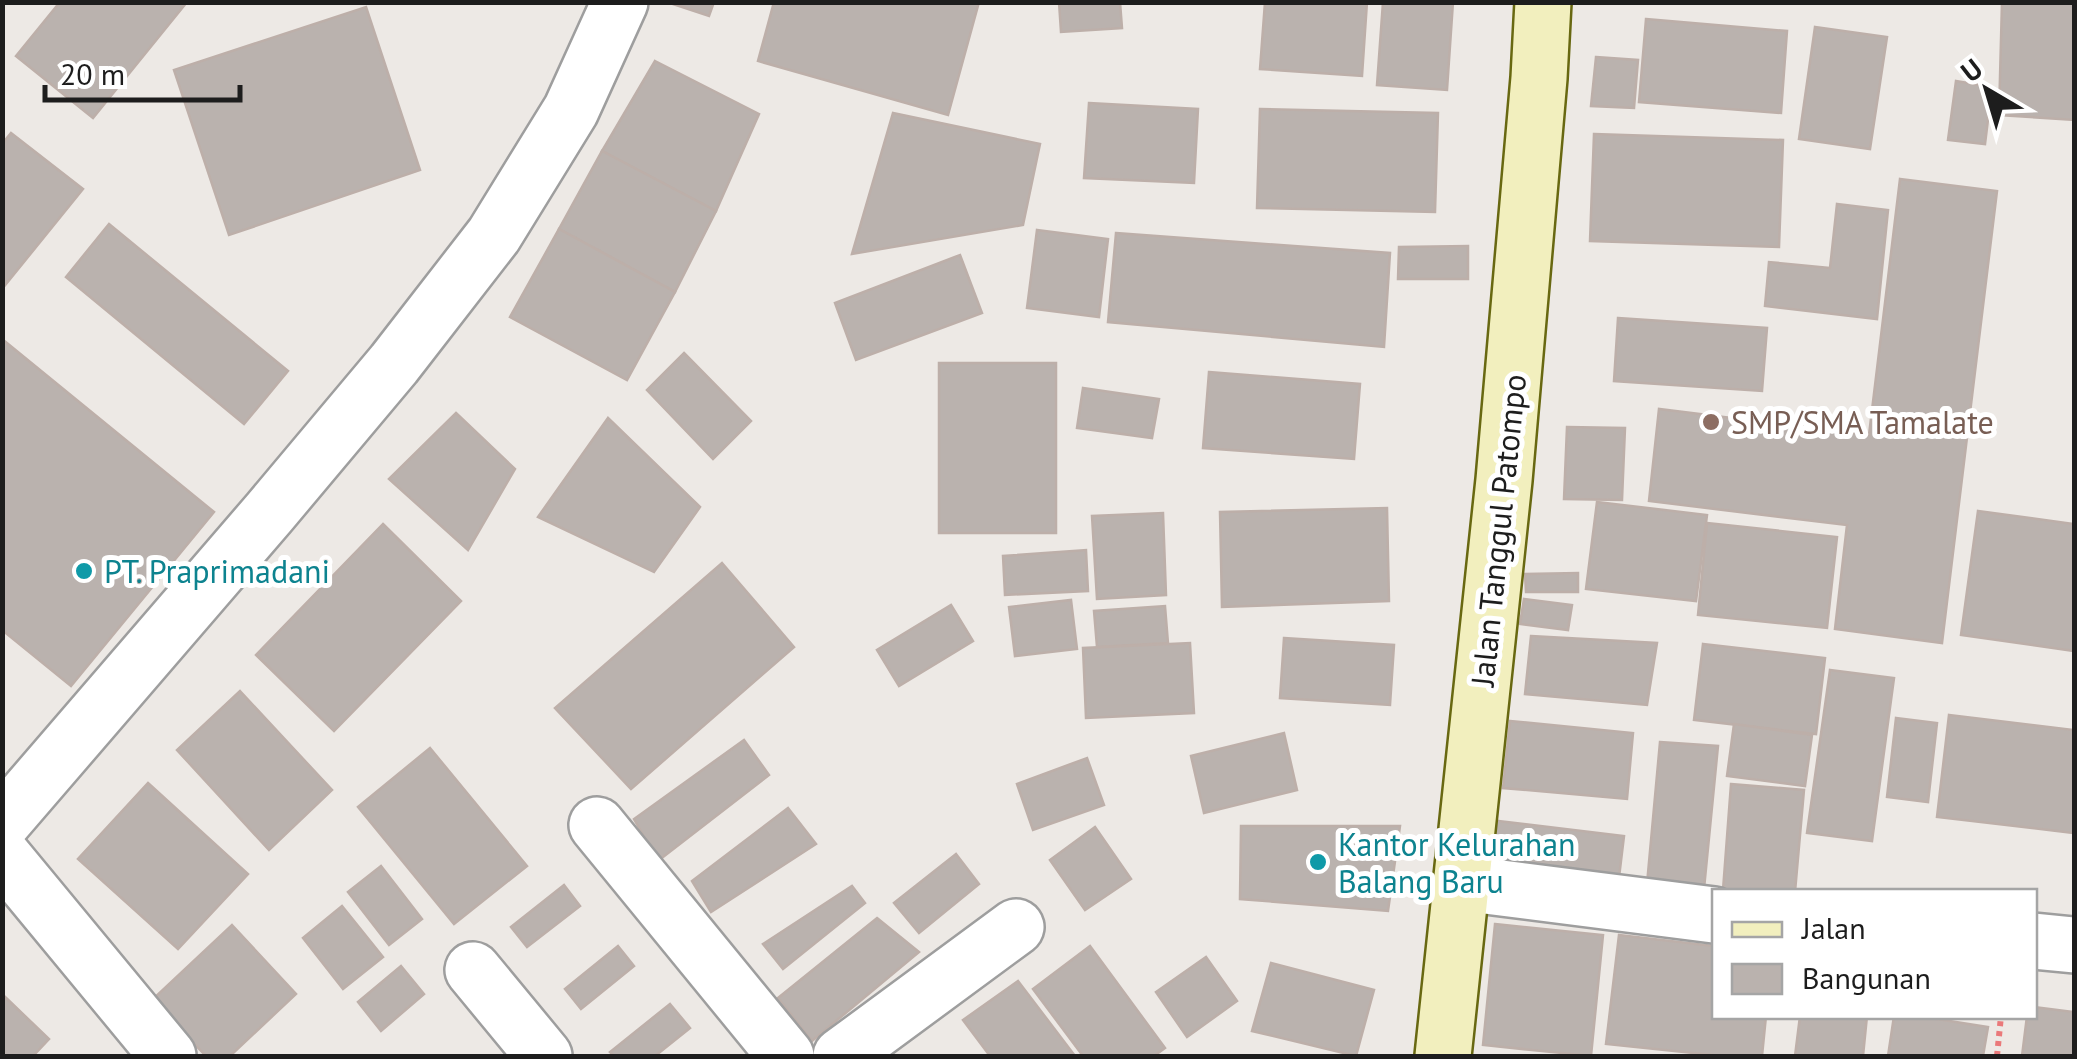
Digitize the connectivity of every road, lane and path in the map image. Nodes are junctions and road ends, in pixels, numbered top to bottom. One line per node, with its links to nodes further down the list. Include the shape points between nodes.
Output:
1 (620, 2): 3 (street, via 571,110 494,234 319,454)
2 (1543, 2): 6 (street, Jalan Tanggul Patompo)
3 (2, 823)
4 (596, 825): 15 (street)
5 (2, 855): 13 (street)
6 (1462, 883): 7 (street); 17 (street, Jalan Tanggul Patompo)
7 (1712, 915)
8 (1016, 927): 16 (street)
9 (2037, 941): 10 (street)
10 (2074, 944)
11 (473, 970): 14 (street)
12 (2001, 1019): 18 (path)
13 (168, 1056)
14 (544, 1056)
15 (786, 1056)
16 (841, 1056)
17 (1443, 1056)
18 (1998, 1056)

